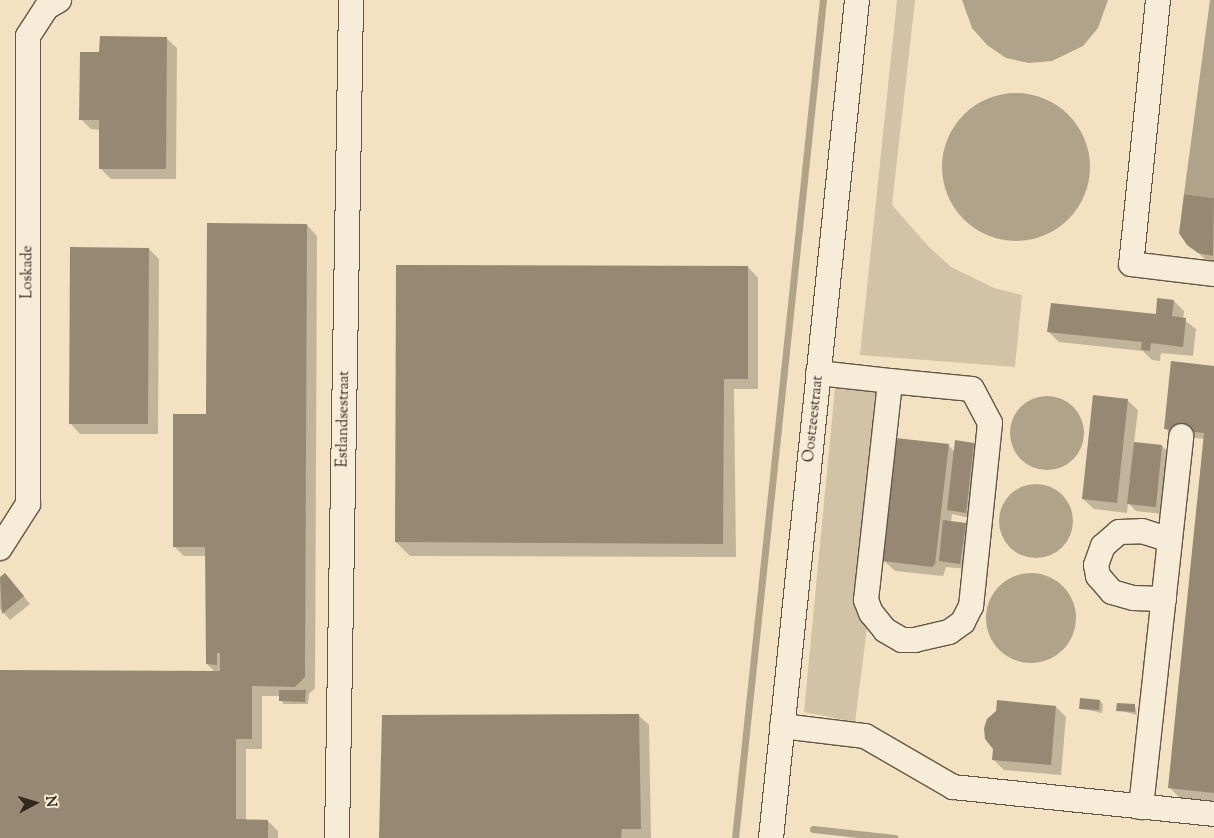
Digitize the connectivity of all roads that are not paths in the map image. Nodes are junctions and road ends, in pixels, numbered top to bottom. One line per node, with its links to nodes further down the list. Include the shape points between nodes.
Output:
1 (59, 0): 10 (street, Loskade, via 47,7 28,36 28,504)
2 (351, 0): 15 (street, Estlandsestraat)
3 (857, 0): 6 (street, Oostzeestraat)
4 (1158, 0): 5 (street, via 1131,264)
5 (1214, 274)
6 (818, 372): 7 (street); 12 (street, Oostzeestraat)
7 (890, 381): 7 (street, via 866,600 871,613 885,630 902,640 915,640 949,632 963,622 971,606 990,423 972,389)
8 (1181, 436): 9 (street)
9 (1170, 540): 11 (street); 11 (street, via 1142,531 1119,532 1103,546 1096,565 1098,576 1112,592 1133,598)
10 (0, 548)
11 (1164, 599): 13 (street)
12 (782, 726): 13 (street, via 865,736 953,787); 16 (street, Oostzeestraat)
13 (1141, 807): 14 (street)
14 (1214, 814)
15 (337, 838)
16 (771, 838)

